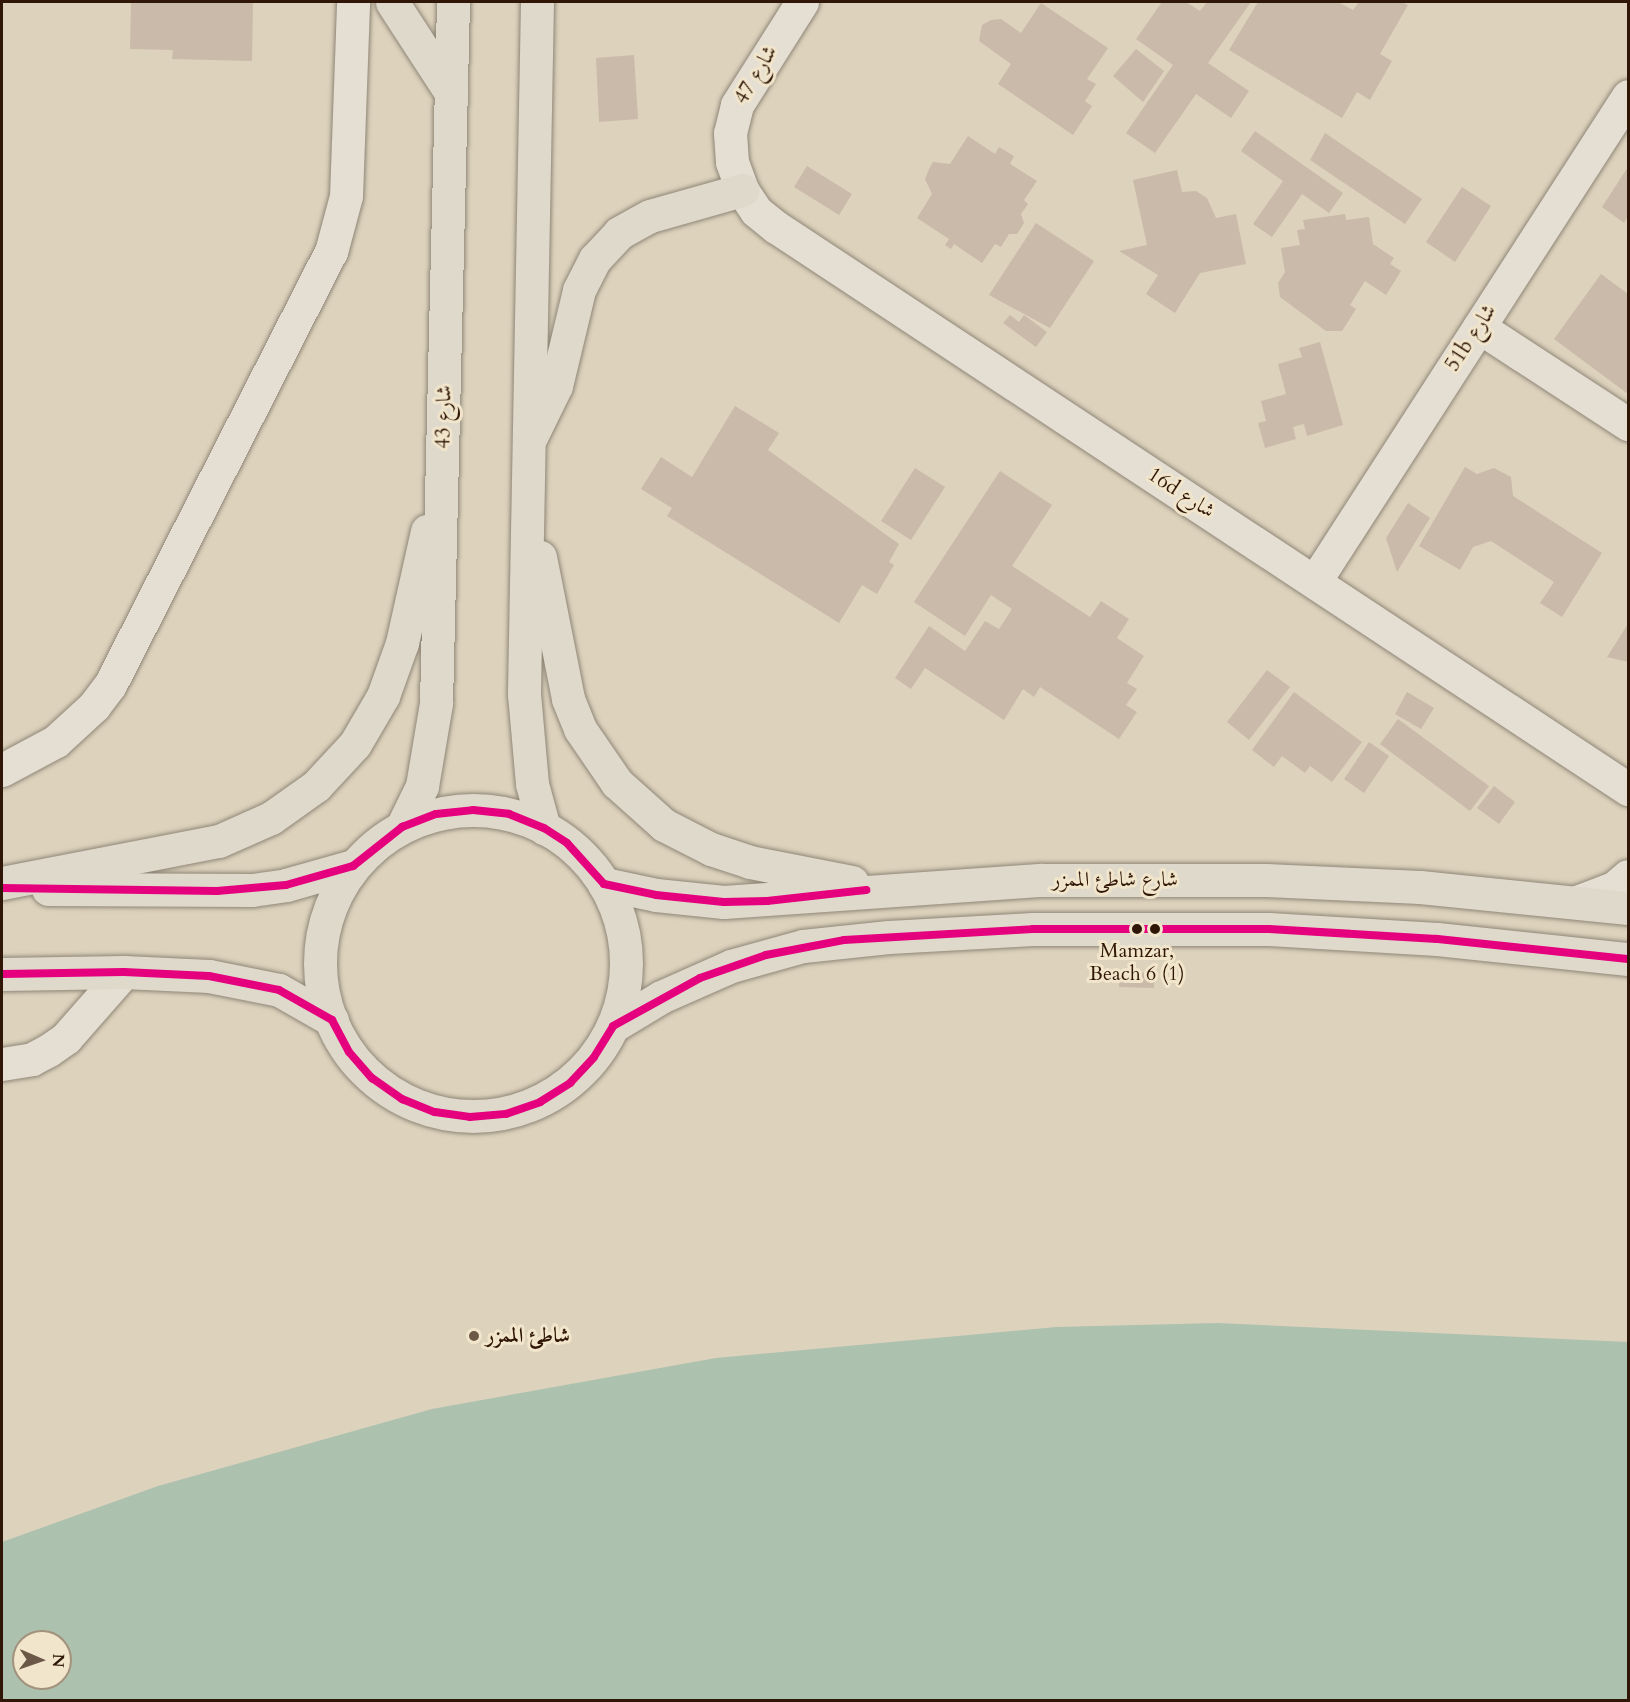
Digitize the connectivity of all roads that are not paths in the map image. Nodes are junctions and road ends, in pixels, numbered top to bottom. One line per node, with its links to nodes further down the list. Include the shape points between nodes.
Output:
1 (353, 2): 15 (street, via 346,196 331,252 110,685 94,706 56,741)
2 (392, 2): 6 (main road)
3 (453, 2): 6 (main road, شارع 43)
4 (537, 2): 11 (main road)
5 (802, 2): 8 (street, شارع 47, via 737,105 730,133 732,162)
6 (451, 93): 12 (main road, شارع 43)
7 (1629, 96): 9 (street, 51b شارع)
8 (742, 190): 11 (main road, via 650,216 619,233 595,259 579,290 556,386 545,415); 14 (street, 16d شارع, via 776,228)
9 (1479, 327): 10 (street); 14 (street, 51b شارع)
10 (1629, 424)
11 (527, 444): 13 (main road)
12 (443, 459): 17 (main road, شارع 43, via 432,743 422,786); 21 (main road, via 402,643 383,696 355,744 316,786 271,818 219,841)
13 (527, 480): 18 (main road, via 524,694 532,784); 24 (main road, via 568,699 580,729 617,783 664,825 711,849 750,862)
14 (1314, 581): 16 (street, 16d شارع)
15 (2, 770)
16 (1629, 789)
17 (402, 827): 18 (main road, via 436,814 473,810 509,814); 19 (main road)
18 (544, 828): 22 (main road, via 574,849)
19 (353, 866): 23 (main road, via 252,890); 30 (main road, via 335,896 324,929 320,964)
20 (1629, 876): 25 (street, via 1614,888)
21 (2, 883)
22 (604, 884): 24 (main road, شارع شاطئ الممزر, via 656,895 724,902); 31 (main road, via 618,916 625,950 624,984)
23 (2, 888)
24 (883, 888): 25 (main road, شارع شاطئ الممزر, via 1042,880 1266,880 1420,887)
25 (1577, 902): 26 (main road, شارع شاطئ الممزر)
26 (1629, 908)
27 (1629, 959): 31 (main road, via 1437,939 1269,929 1033,929 889,937 803,946 749,960 700,978)
28 (124, 972): 29 (main road); 30 (main road, via 246,981 303,1000); 32 (street, via 57,1044 32,1059)
29 (2, 974)
30 (332, 1020): 31 (main road, via 349,1052 372,1078 402,1099 435,1112 470,1117 506,1114 540,1102 594,1057)
31 (613, 1026)
32 (2, 1064)

